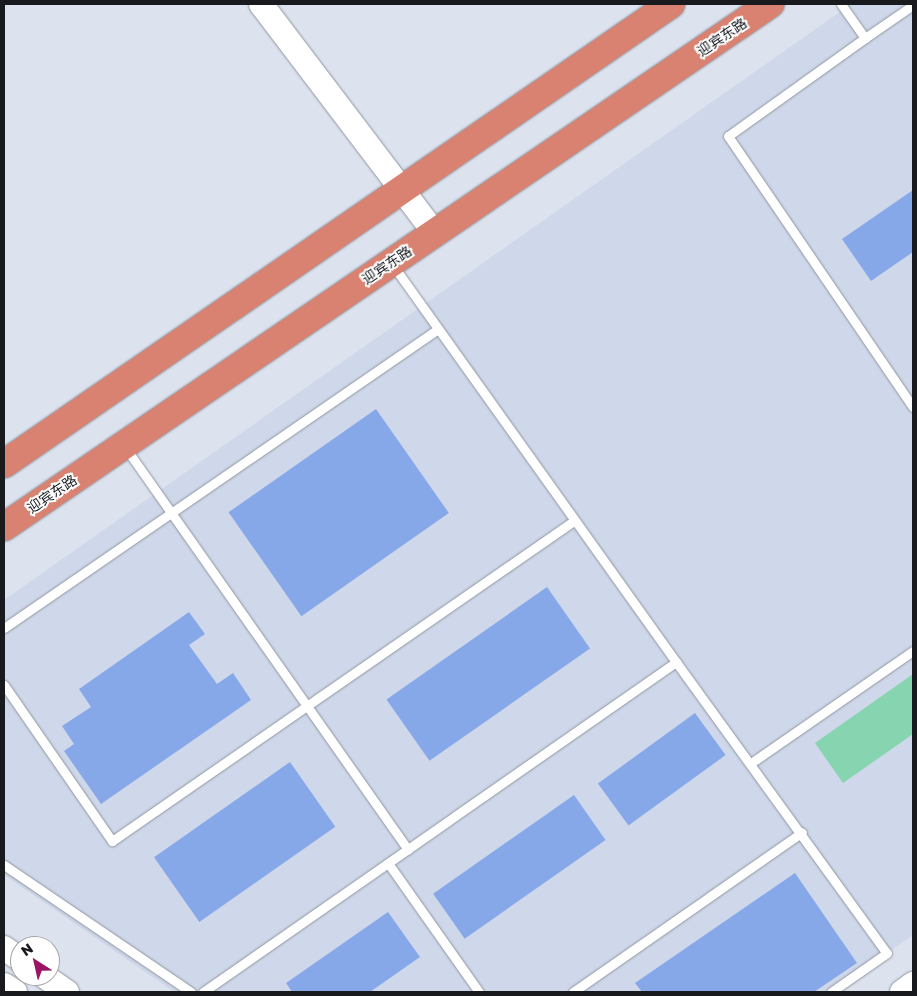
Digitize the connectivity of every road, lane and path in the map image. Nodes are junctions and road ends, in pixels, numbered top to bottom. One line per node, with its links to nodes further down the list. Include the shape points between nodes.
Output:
1 (261, 4): 7 (street)
2 (671, 4): 7 (highway)
3 (770, 4): 8 (highway, 迎宾东路)
4 (841, 4): 6 (lane)
5 (913, 5): 6 (lane)
6 (865, 38): 11 (lane, via 728,136)
7 (404, 189): 8 (street); 13 (highway)
8 (435, 233): 9 (highway, 迎宾东路)
9 (391, 263): 10 (lane); 12 (highway, 迎宾东路)
10 (438, 329): 14 (lane); 15 (lane)
11 (913, 407)
12 (124, 445): 14 (lane); 16 (highway, 迎宾东路)
13 (4, 464)
14 (172, 513): 17 (lane); 21 (lane)
15 (575, 520): 19 (lane); 21 (lane)
16 (4, 527)
17 (4, 628)
18 (913, 651): 22 (lane)
19 (676, 662): 22 (lane); 24 (lane)
20 (4, 685): 21 (lane, via 112,841)
21 (307, 706): 24 (lane)
22 (751, 763): 23 (lane)
23 (802, 832): 29 (lane); 35 (lane, via 887,953)
24 (408, 850): 25 (lane)
25 (388, 863): 32 (lane); 33 (lane)
26 (4, 865): 31 (lane)
27 (913, 984): 36 (street)
28 (4, 985): 30 (street)
29 (584, 989): 34 (lane)
30 (15, 992)
31 (191, 992)
32 (203, 992)
33 (479, 992)
34 (573, 992)
35 (832, 992)
36 (902, 992)

